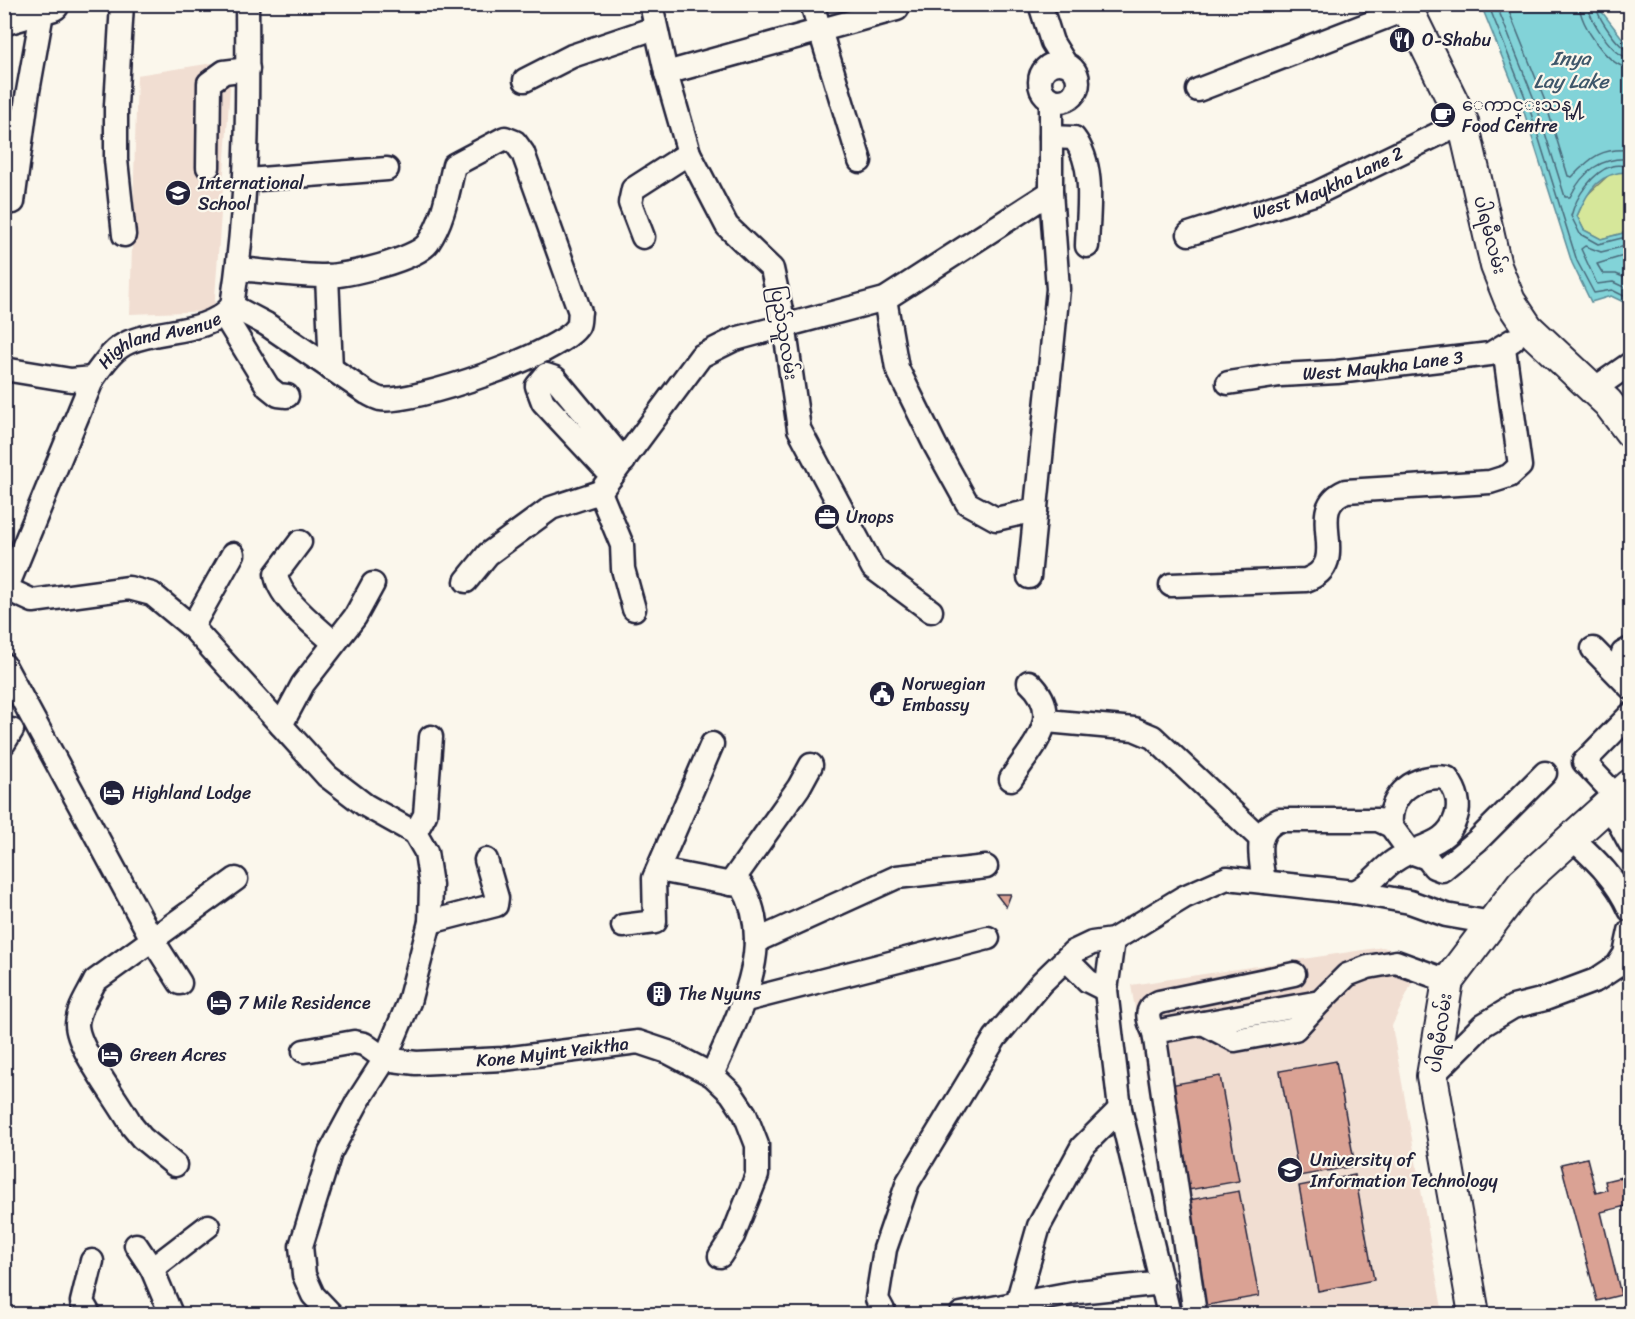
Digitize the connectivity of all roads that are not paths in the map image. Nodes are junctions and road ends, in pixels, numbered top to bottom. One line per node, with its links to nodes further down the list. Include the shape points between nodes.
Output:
1 (123, 4): 26 (street, via 116,117)
2 (246, 4): 12 (street, Highland Avenue)
3 (651, 4): 10 (street, ပြည်သူလမ်း)
4 (812, 4): 11 (street)
5 (896, 4): 11 (street, via 897,9)
6 (1040, 4): 17 (street, via 1052,42 1065,63 1052,64 1042,72 1041,91 1051,100)
7 (48, 6): 9 (highway); 24 (street, via 27,97)
8 (1406, 7): 15 (street); 16 (main road, ပါရမီလမ်း)
9 (4, 18)
10 (655, 28): 13 (street, ပြည်သူလမ်း); 14 (street, via 572,56)
11 (819, 30): 13 (street); 19 (street)
12 (248, 69): 20 (street, via 224,72 209,83); 22 (street, Highland Avenue)
13 (666, 73): 18 (street, ပြည်သူလမ်း)
14 (525, 80)
15 (1198, 90)
16 (1463, 122): 25 (street, West Maykha Lane 2, via 1317,193); 34 (main road, ပါရမီလမ်း, via 1496,266 1510,301)
17 (1051, 137): 23 (street); 28 (street, via 1074,138 1083,150 1089,182)
18 (689, 153): 27 (street, via 633,189 630,203); 33 (street, ပြည်သူလမ်း, via 727,226 772,269)
19 (860, 161)
20 (208, 167)
21 (387, 169): 22 (street)
22 (246, 180): 29 (street, Highland Avenue)
23 (1051, 192): 31 (street); 45 (street, via 1058,289)
24 (13, 202)
25 (1189, 234)
26 (123, 235)
27 (643, 237)
28 (1087, 246)
29 (238, 269): 30 (street); 32 (street, Highland Avenue)
30 (327, 276): 38 (street); 38 (street, via 417,252 427,244 441,220 454,165 505,138 523,153 580,312 579,325 569,335 495,374 404,398 381,399)
31 (885, 300): 33 (street); 45 (street, via 897,368 967,503 996,519)
32 (228, 311): 38 (street, via 266,324); 39 (street, Highland Avenue, via 210,322 128,342 111,354); 42 (street, via 268,387)
33 (784, 324): 44 (street, via 735,339 701,356); 54 (street, ပြည်သူလမ်း, via 799,429 873,568)
34 (1528, 328): 35 (street, West Maykha Lane 3); 41 (main road, ပါရမီလမ်း)
35 (1504, 348): 40 (street, West Maykha Lane 3, via 1490,354); 52 (street, via 1520,466 1509,476 1490,482 1346,491 1334,496 1327,508 1328,563 1320,575 1306,580)
36 (1630, 364): 41 (street)
37 (4, 369): 39 (street, via 71,380)
38 (331, 369)
39 (93, 378): 50 (street, Highland Avenue)
40 (1228, 383)
41 (1594, 389): 43 (main road, ပါရမီလမ်း)
42 (287, 396)
43 (1630, 432)
44 (612, 476): 49 (street, via 551,508 488,554); 53 (street, via 623,569)
45 (1036, 510): 48 (street)
46 (300, 542): 56 (street, via 276,574 277,583 306,618)
47 (233, 554): 55 (street)
48 (1029, 577)
49 (466, 581)
50 (7, 582): 55 (street, via 33,602 129,588 152,594)
51 (373, 585): 56 (street, via 356,617)
52 (1170, 585)
53 (634, 609)
54 (931, 611)
55 (192, 627): 63 (street)
56 (333, 642): 63 (street)
57 (1593, 650): 60 (street)
58 (4, 665): 89 (street)
59 (1029, 682): 62 (street, via 1045,701)
60 (1630, 687)
61 (1630, 715): 69 (street, via 1584,762)
62 (1047, 721): 68 (street); 72 (street, via 1122,727 1154,737)
63 (280, 725): 71 (street, via 327,776 365,805)
64 (431, 737): 71 (street, via 425,815)
65 (712, 744): 78 (street)
66 (811, 765): 81 (street)
67 (1545, 773): 75 (street, via 1442,870 1427,858)
68 (1011, 779)
69 (1619, 796): 73 (main road, ပါရမီလမ်း); 74 (street)
70 (1391, 826): 72 (street, via 1378,820 1279,820 1265,829); 75 (street); 75 (street, via 1390,811 1402,792 1431,776 1447,778 1455,789 1459,808 1453,826 1445,837)
71 (415, 833): 84 (street, via 426,852 431,885)
72 (1260, 838): 80 (street)
73 (1572, 838): 83 (street, via 1610,873); 85 (main road, ပါရမီလမ်း, via 1522,883)
74 (1630, 843)
75 (1410, 852): 82 (street)
76 (486, 860): 84 (street, via 496,905)
77 (986, 867): 91 (street, via 897,877)
78 (659, 870): 81 (street); 86 (street, via 654,878 655,922)
79 (236, 879): 89 (street)
80 (1264, 882): 82 (street); 90 (street, via 1227,878 1184,897)
81 (736, 885): 91 (street, via 751,901)
82 (1354, 892): 85 (street)
83 (1630, 910)
84 (430, 922): 100 (street, via 410,1002)
85 (1492, 923): 94 (main road, ပါရမီလမ်း)
86 (623, 926)
87 (1630, 931): 102 (street, via 1625,954 1617,966 1596,980 1513,1007 1483,1025)
88 (988, 938): 97 (street)
89 (152, 939): 95 (street); 104 (street, via 95,981 77,1023 81,1044 132,1126)
90 (1113, 940): 92 (street, via 1092,943); 96 (street)
91 (756, 941): 97 (street, via 756,956)
92 (1066, 959): 96 (street, via 1088,981); 115 (street, via 995,1038 908,1182 885,1249 877,1299)
93 (1294, 974): 98 (street, via 1159,1002 1150,1006 1147,1013)
94 (1448, 981): 98 (street, via 1396,962 1347,975 1320,1002); 102 (main road, ပါရမီလမ်း)
95 (180, 983)
96 (1106, 990): 103 (street)
97 (742, 1001): 101 (street)
98 (1154, 1032): 118 (street)
99 (304, 1051): 100 (street, via 354,1042)
100 (385, 1059): 101 (street, Kone Myint Yeiktha, via 416,1063 504,1059 638,1042 668,1052); 114 (street, via 330,1153 301,1246 304,1275 314,1295)
101 (712, 1075): 107 (street, Kone Myint Yeiktha, via 736,1100 757,1145 757,1175 733,1236)
102 (1432, 1076): 119 (main road, ပါရမီလမ်း)
103 (1120, 1109): 110 (street); 111 (street, via 1082,1147 1039,1226)
104 (175, 1165)
105 (208, 1226): 109 (street)
106 (136, 1245): 109 (street)
107 (720, 1256)
108 (92, 1261): 112 (street, via 82,1302)
109 (152, 1269): 113 (street)
110 (1163, 1283): 111 (street); 117 (street)
111 (1017, 1303): 116 (street)
112 (89, 1314)
113 (171, 1314)
114 (331, 1314)
115 (885, 1314)
116 (962, 1314)
117 (1170, 1314)
118 (1195, 1314)
119 (1474, 1314)

